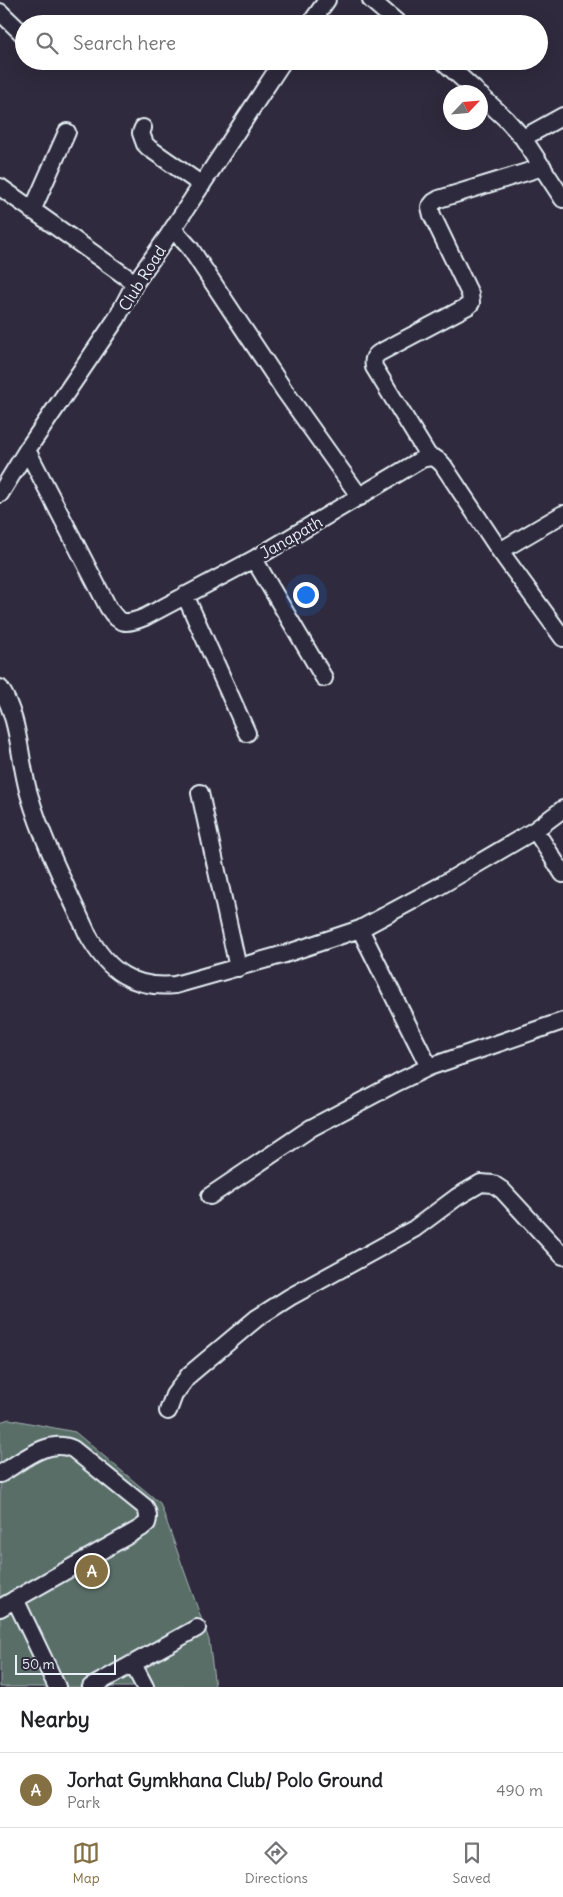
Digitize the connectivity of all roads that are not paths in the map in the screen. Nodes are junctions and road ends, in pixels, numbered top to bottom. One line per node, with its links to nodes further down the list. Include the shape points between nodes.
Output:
1 (327, 0): 4 (street)
2 (371, 0): 5 (street)
3 (0, 12): 6 (street)
4 (316, 15)
5 (388, 15)
6 (15, 26)
7 (277, 70): 16 (street, Club Road)
8 (453, 70): 9 (street)
9 (470, 85)
10 (488, 103): 14 (street)
11 (563, 116): 14 (street)
12 (143, 128): 16 (street, via 141,133 149,148)
13 (67, 132): 19 (street)
14 (523, 138): 15 (street)
15 (543, 167): 18 (street); 23 (street, via 439,199 430,207 471,302 379,353 373,361 374,368)
16 (202, 185): 20 (street, Club Road)
17 (0, 187): 19 (street)
18 (563, 199)
19 (32, 211): 21 (street)
20 (173, 229): 21 (street, Club Road); 25 (street, via 190,248)
21 (135, 283): 22 (street, Club Road, via 117,318)
22 (27, 450): 24 (street, Club Road); 29 (street, Janapath, via 115,618 134,622)
23 (430, 457): 25 (street, Janapath); 27 (street, via 443,464)
24 (0, 494)
25 (360, 497): 28 (street, Janapath)
26 (563, 514): 27 (street)
27 (500, 551): 30 (street)
28 (254, 558): 29 (street, Janapath); 31 (street)
29 (185, 596): 33 (street)
30 (563, 638)
31 (324, 678)
32 (0, 688): 39 (street, via 10,710 35,812 98,953 126,976 143,984 159,986 176,985)
33 (247, 733)
34 (200, 793): 39 (street)
35 (563, 809): 36 (street)
36 (535, 830): 37 (street); 38 (street)
37 (563, 874)
38 (360, 928): 39 (street); 41 (street)
39 (238, 968)
40 (563, 1021): 41 (street)
41 (428, 1067): 42 (street, via 311,1128)
42 (210, 1196)
43 (563, 1256): 44 (street, via 502,1190 493,1184 481,1183 414,1229 257,1318 189,1375 174,1395)
44 (168, 1411)
45 (0, 1474): 46 (street, via 42,1449 65,1445 148,1512 147,1523 141,1528)
46 (16, 1599): 47 (street); 50 (street)
47 (0, 1608)
48 (197, 1628): 49 (street)
49 (132, 1664): 51 (street); 52 (street)
50 (57, 1687)
51 (91, 1687)
52 (145, 1687)

